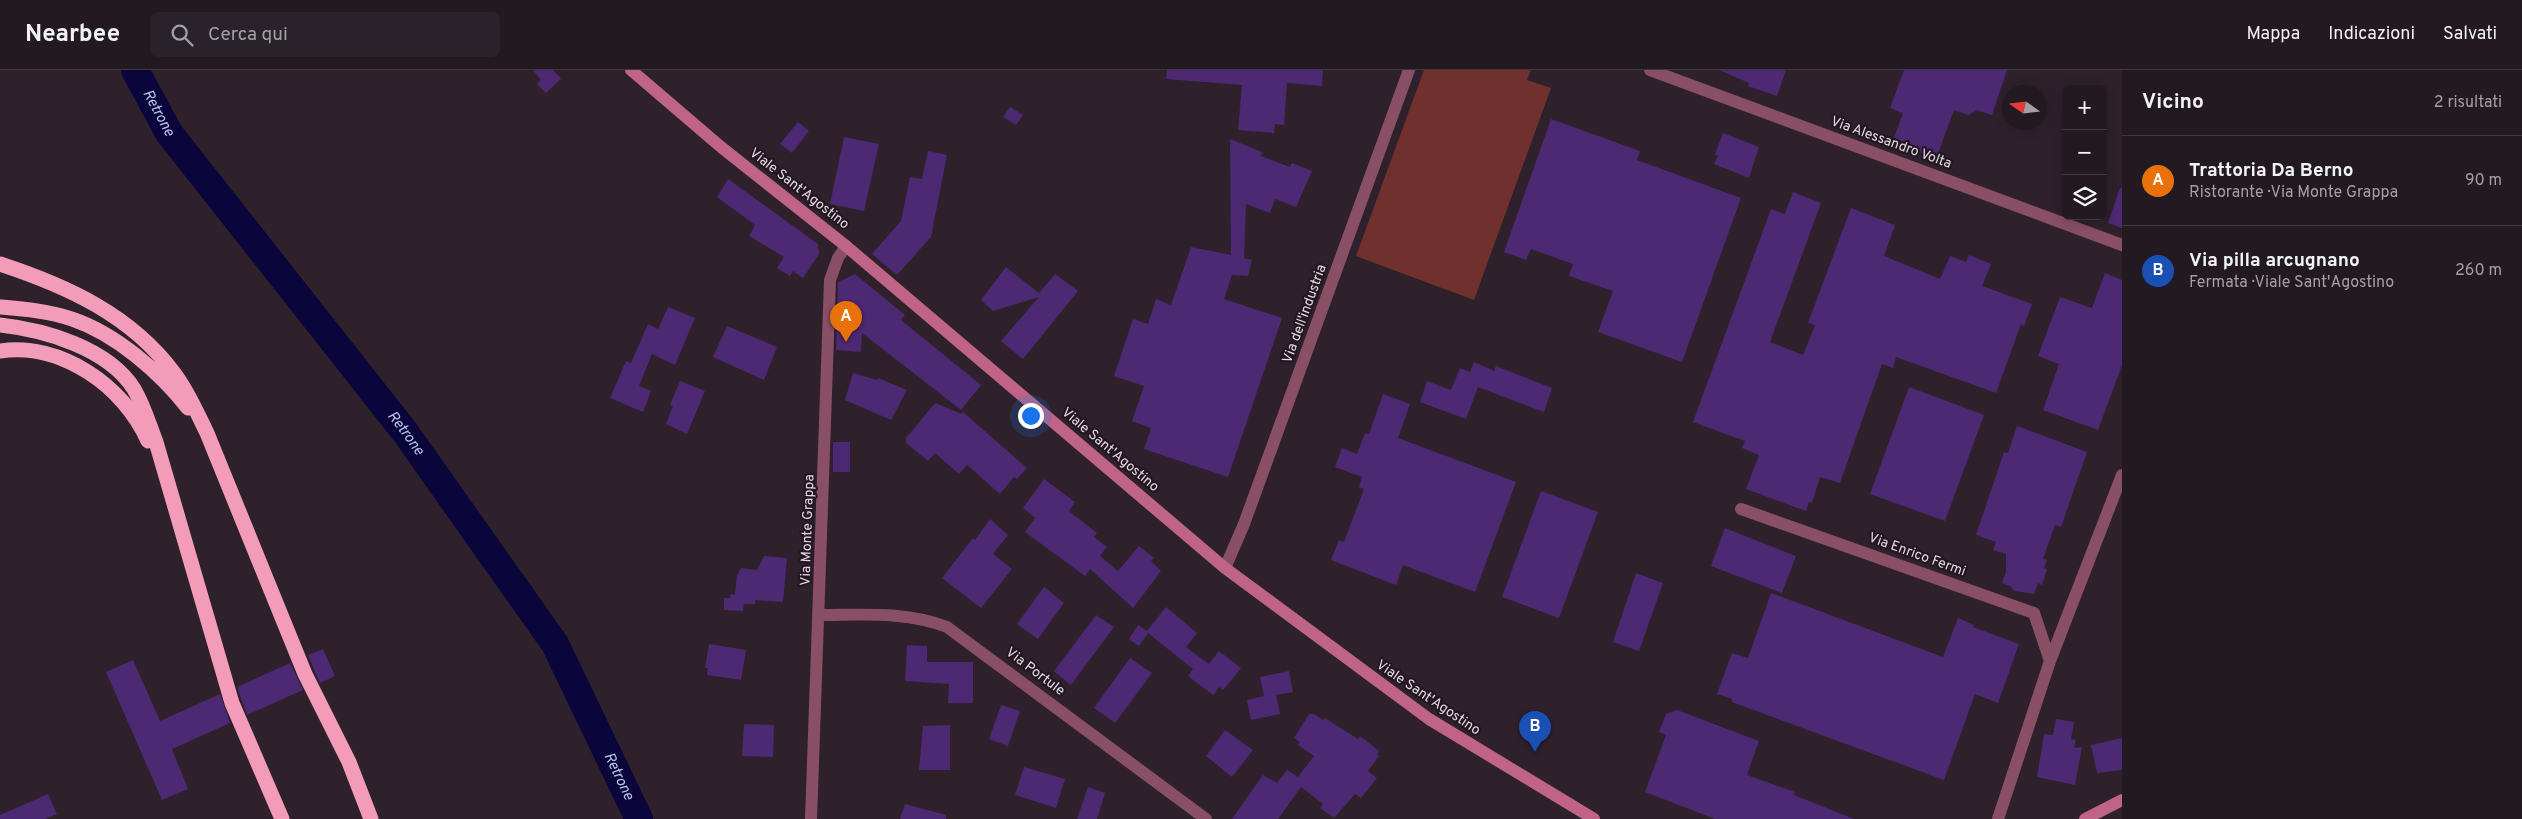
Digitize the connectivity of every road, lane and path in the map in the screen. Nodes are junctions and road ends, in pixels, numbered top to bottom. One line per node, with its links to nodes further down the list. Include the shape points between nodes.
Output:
1 (630, 70): 5 (main road, Viale Sant'Agostino)
2 (1409, 70): 14 (street, Via dell'industria, via 1244,524)
3 (1650, 70): 4 (street, Via Alessandro Volta)
4 (2122, 245)
5 (846, 246): 14 (main road, Viale Sant'Agostino); 15 (street, Via Monte Grappa, via 830,280)
6 (0, 264): 10 (highway, via 38,276 88,299 128,326 174,373)
7 (0, 307): 10 (highway, via 48,312 92,326 143,364 183,402)
8 (0, 325): 12 (highway, via 47,333 97,355 116,370 133,387 143,407)
9 (0, 351): 12 (highway, via 50,354 94,376 117,396 147,438)
10 (207, 433): 19 (highway, via 305,674 349,762)
11 (2122, 475): 16 (street)
12 (171, 496): 18 (highway, via 232,703)
13 (1741, 509): 16 (street, Via Enrico Fermi, via 2034,613)
14 (1225, 568): 22 (main road, Viale Sant'Agostino, via 1429,719)
15 (820, 615): 20 (street, Via Monte Grappa); 21 (street, Via Portule, via 899,615 947,626)
16 (2050, 661): 23 (street)
17 (2122, 800): 24 (main road)
18 (282, 819)
19 (370, 819)
20 (811, 819)
21 (1206, 819)
22 (1594, 819)
23 (1998, 819)
24 (2084, 819)

